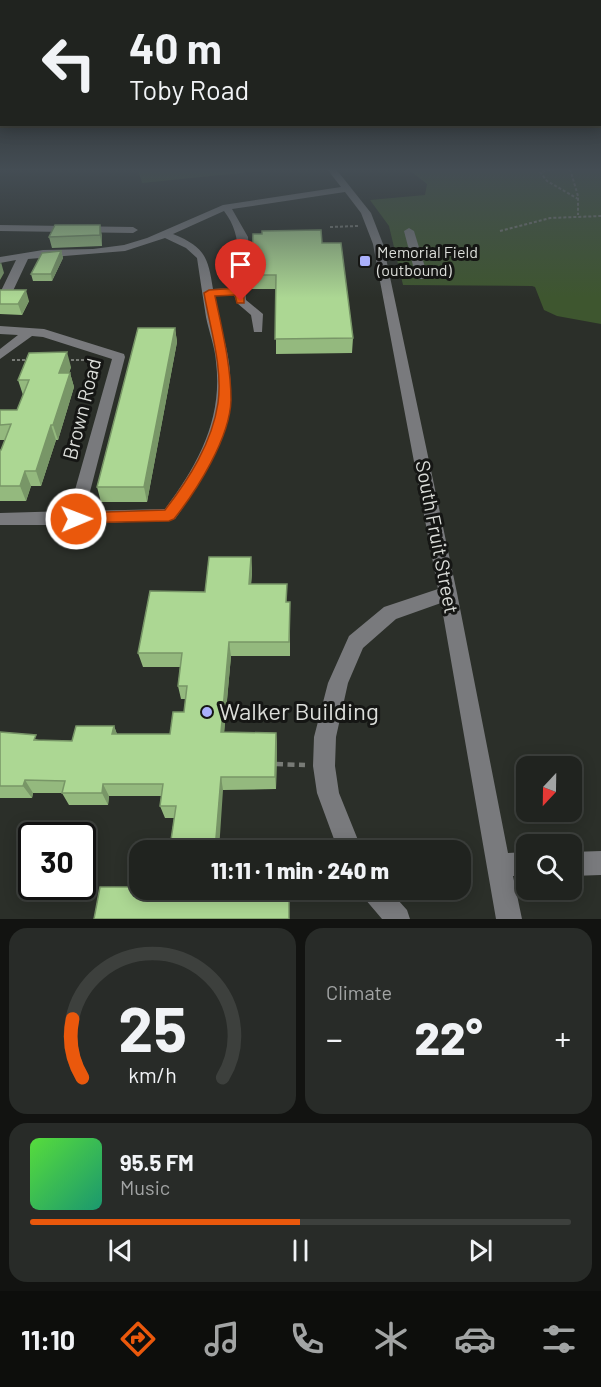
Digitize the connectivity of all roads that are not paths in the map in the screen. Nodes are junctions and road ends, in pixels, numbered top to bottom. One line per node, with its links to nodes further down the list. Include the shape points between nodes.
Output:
1 (215, 212): 7 (street)
2 (230, 212): 11 (street, via 244,236)
3 (365, 212): 20 (street, South Fruit Street, via 378,244)
4 (0, 228): 5 (street)
5 (133, 230)
6 (409, 231): 10 (street)
7 (165, 234): 8 (street, via 108,251); 13 (street, via 197,251)
8 (24, 256): 9 (street); 12 (street)
9 (0, 260)
10 (422, 277)
11 (239, 291): 13 (street); 14 (street, via 241,301 257,314)
12 (6, 293)
13 (209, 293): 19 (street, via 225,385 221,422 200,472 169,515)
14 (258, 329)
15 (0, 330): 16 (street, Brown Road)
16 (30, 331): 17 (street); 19 (street, Brown Road, via 120,357)
17 (1, 357)
18 (0, 519): 19 (street)
19 (76, 519)
20 (448, 593): 21 (street, via 390,613 356,642 338,683 325,737 324,766 328,793); 25 (street, South Fruit Street)
21 (346, 840)
22 (601, 863): 24 (street)
23 (516, 864): 25 (street)
24 (582, 864)
25 (499, 865): 28 (street, South Fruit Street)
26 (382, 900): 27 (street)
27 (398, 919)
28 (509, 919)

